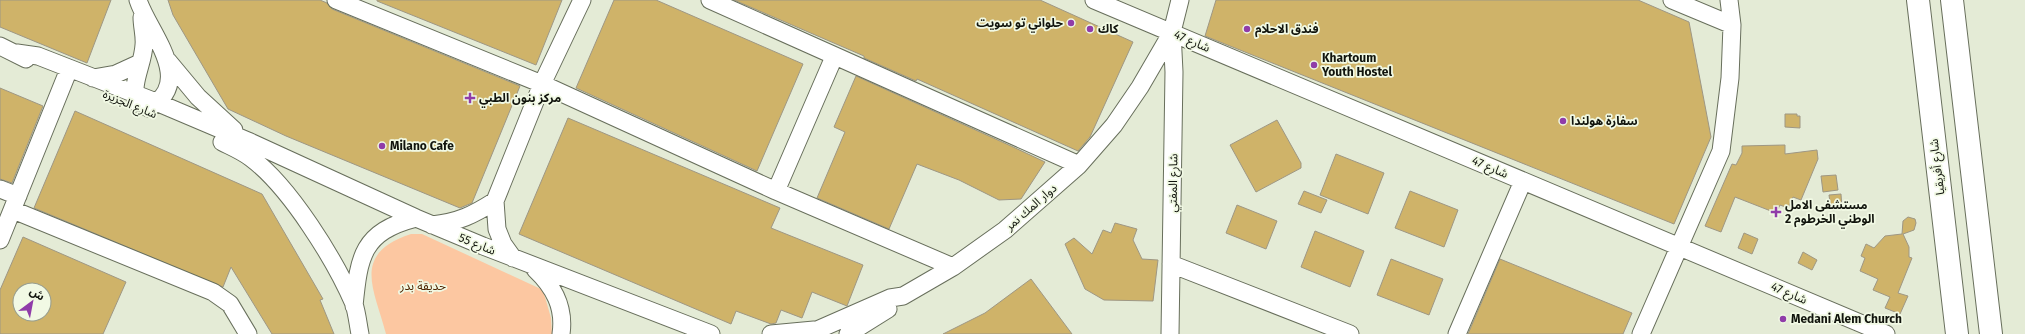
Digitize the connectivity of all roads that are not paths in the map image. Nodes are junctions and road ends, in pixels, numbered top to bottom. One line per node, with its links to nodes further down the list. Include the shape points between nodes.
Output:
1 (336, 0): 19 (street)
2 (582, 0): 19 (street)
3 (710, 0): 14 (street)
4 (1094, 0): 12 (street, شارع 47)
5 (1180, 0): 12 (street, دوار المك نمر)
6 (1672, 0): 11 (street)
7 (1729, 0): 11 (street)
8 (1918, 0): 50 (highway, شارع أفريقيا)
9 (1952, 0): 51 (highway)
10 (140, 7): 15 (street); 16 (street, via 144,47)
11 (1732, 25): 31 (street, via 1730,78 1721,151)
12 (1172, 32): 22 (street, دوار المك نمر, via 1114,126); 23 (street, شارع 47); 34 (street, شارع المفتي, via 1174,72)
13 (0, 46): 17 (street, شارع الجزيرة, via 17,53 38,56)
14 (834, 56): 22 (street); 25 (street)
15 (168, 61): 20 (street, via 170,81); 21 (street)
16 (140, 63): 18 (street, via 116,74); 20 (street)
17 (67, 73): 18 (street, شارع الجزيرة); 20 (street, شارع الجزيرة); 27 (street)
18 (93, 78): 20 (street, شارع الجزيرة)
19 (542, 84): 25 (street); 26 (street)
20 (144, 103): 21 (street, شارع الجزيرة)
21 (246, 147): 28 (street, شارع 55); 37 (street, via 310,227 332,262)
22 (1079, 165): 35 (street, دوار المك نمر, via 1005,230)
23 (1523, 181): 31 (street, شارع 47); 47 (street)
24 (0, 189): 27 (street)
25 (776, 191): 35 (street)
26 (495, 200): 29 (street, via 474,215 460,221); 32 (street, via 497,229)
27 (16, 203): 30 (street); 39 (street, via 214,292 230,304)
28 (416, 218): 29 (street, شارع 55); 37 (street, via 398,222 383,231 363,253)
29 (432, 225): 32 (street, شارع 55)
30 (0, 240)
31 (1678, 246): 48 (street); 49 (street, شارع 47)
32 (513, 258): 33 (street, شارع 55)
33 (529, 264): 41 (street, via 548,282 558,297 562,315); 42 (street, شارع 55)
34 (1171, 264): 45 (street, شارع المفتي); 46 (street)
35 (953, 267): 36 (street, دوار المك نمر)
36 (903, 296): 38 (street, دوار المك نمر, via 890,298); 44 (street, via 894,305)
37 (354, 306): 40 (street)
38 (811, 332): 43 (street, دوار المك نمر)
39 (248, 334)
40 (360, 334)
41 (561, 334)
42 (711, 334)
43 (771, 334)
44 (848, 334)
45 (1170, 334)
46 (1350, 334)
47 (1457, 334)
48 (1641, 334)
49 (1886, 334)
50 (1957, 334)
51 (1991, 334)

